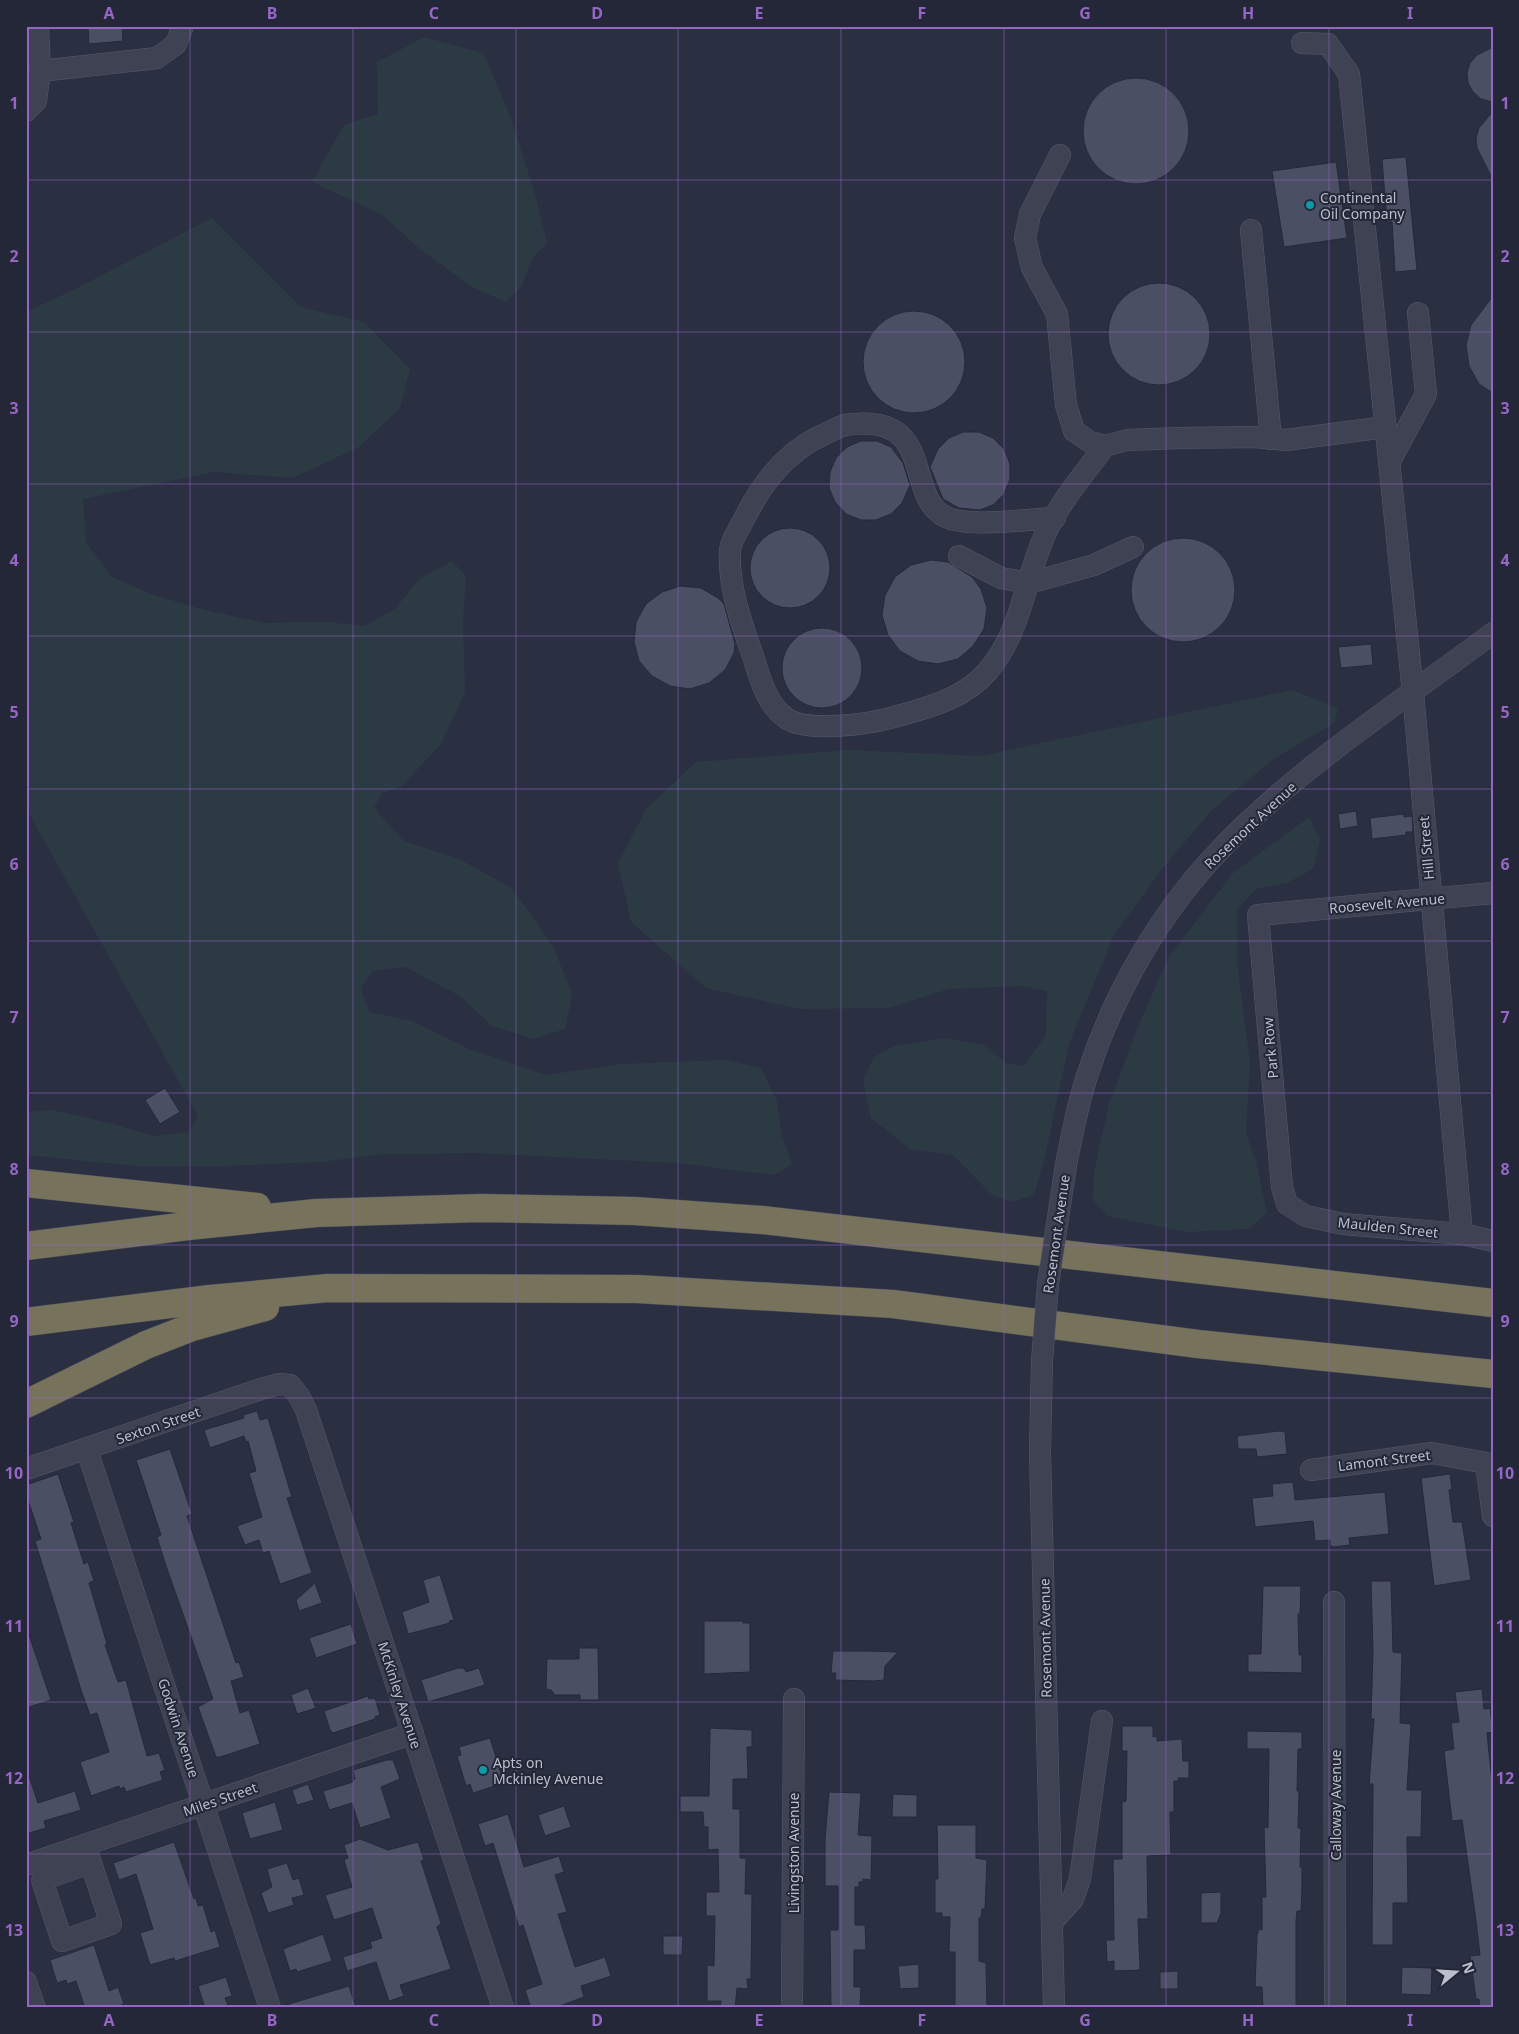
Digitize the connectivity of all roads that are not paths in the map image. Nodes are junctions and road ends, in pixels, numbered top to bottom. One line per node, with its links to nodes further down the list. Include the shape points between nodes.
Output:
1 (183, 26): 4 (street, via 176,44 157,58)
2 (34, 28): 4 (street)
3 (1302, 43): 9 (street, Hill Street, via 1328,44 1349,74)
4 (40, 71): 5 (street, via 36,101)
5 (26, 111)
6 (1060, 155): 11 (street, via 1030,214 1025,238 1032,268 1057,314 1066,405 1074,431 1090,442)
7 (1251, 230): 10 (street)
8 (1418, 313): 12 (street, via 1426,394)
9 (1386, 426): 10 (street, via 1286,440); 12 (street, Hill Street)
10 (1271, 439): 11 (street, via 1127,440)
11 (1105, 446): 13 (street)
12 (1390, 461): 18 (street, Hill Street)
13 (1055, 518): 16 (street, via 1044,536); 16 (street, via 961,522 944,516 930,504 912,449 897,433 876,425 843,426 811,440 785,458 752,501 730,545 730,578 766,695 787,719 823,727 882,721 949,700 985,675 1008,643)
14 (1133, 546): 16 (street, via 1094,565)
15 (959, 556): 16 (street, via 1001,578)
16 (1029, 583)
17 (1493, 632): 18 (street, Rosemont Avenue)
18 (1413, 693): 20 (street, Hill Street); 44 (street, Rosemont Avenue, bridge, via 1285,791 1218,852 1189,885 1143,952 1104,1031 1088,1072 1066,1165 1048,1284 1042,1361 1040,1452)
19 (1493, 893): 20 (street, Roosevelt Avenue)
20 (1430, 898): 21 (street, Roosevelt Avenue); 25 (street, Hill Street)
21 (1282, 912): 23 (street, Park Row, via 1258,914 1282,1187)
22 (26, 1183): 24 (highway)
23 (1287, 1204): 25 (street, Maulden Street, via 1306,1216 1343,1224)
24 (316, 1213): 27 (highway); 29 (highway, via 481,1208 694,1214)
25 (1462, 1234): 26 (street, Maulden Street)
26 (1493, 1241)
27 (26, 1246)
28 (364, 1287): 30 (highway, via 210,1299); 31 (highway, via 637,1289 892,1304 1198,1344); 33 (highway, via 268,1306 192,1328 146,1346)
29 (1493, 1303)
30 (26, 1322)
31 (1493, 1374)
32 (290, 1385): 34 (street, Sexton Street, via 261,1388); 41 (street, McKinley Avenue, via 306,1410)
33 (26, 1404)
34 (87, 1450): 35 (street, Sexton Street); 42 (street, Godwin Avenue)
35 (26, 1469)
36 (1311, 1470): 37 (street, Lamont Street, via 1432,1453 1486,1463)
37 (1493, 1516)
38 (1334, 1602): 51 (street, Calloway Avenue)
39 (794, 1699): 49 (street, Livingston Avenue)
40 (1102, 1721): 44 (street, via 1080,1879 1073,1899)
41 (413, 1733): 42 (street, Miles Street); 48 (street, McKinley Avenue)
42 (204, 1805): 43 (street, Miles Street, via 88,1854); 47 (street, Godwin Avenue)
43 (26, 1865)
44 (1052, 1922): 50 (street, Rosemont Avenue)
45 (26, 1982): 46 (street)
46 (35, 2008)
47 (270, 2008)
48 (503, 2008)
49 (792, 2008)
50 (1054, 2008)
51 (1335, 2008)

